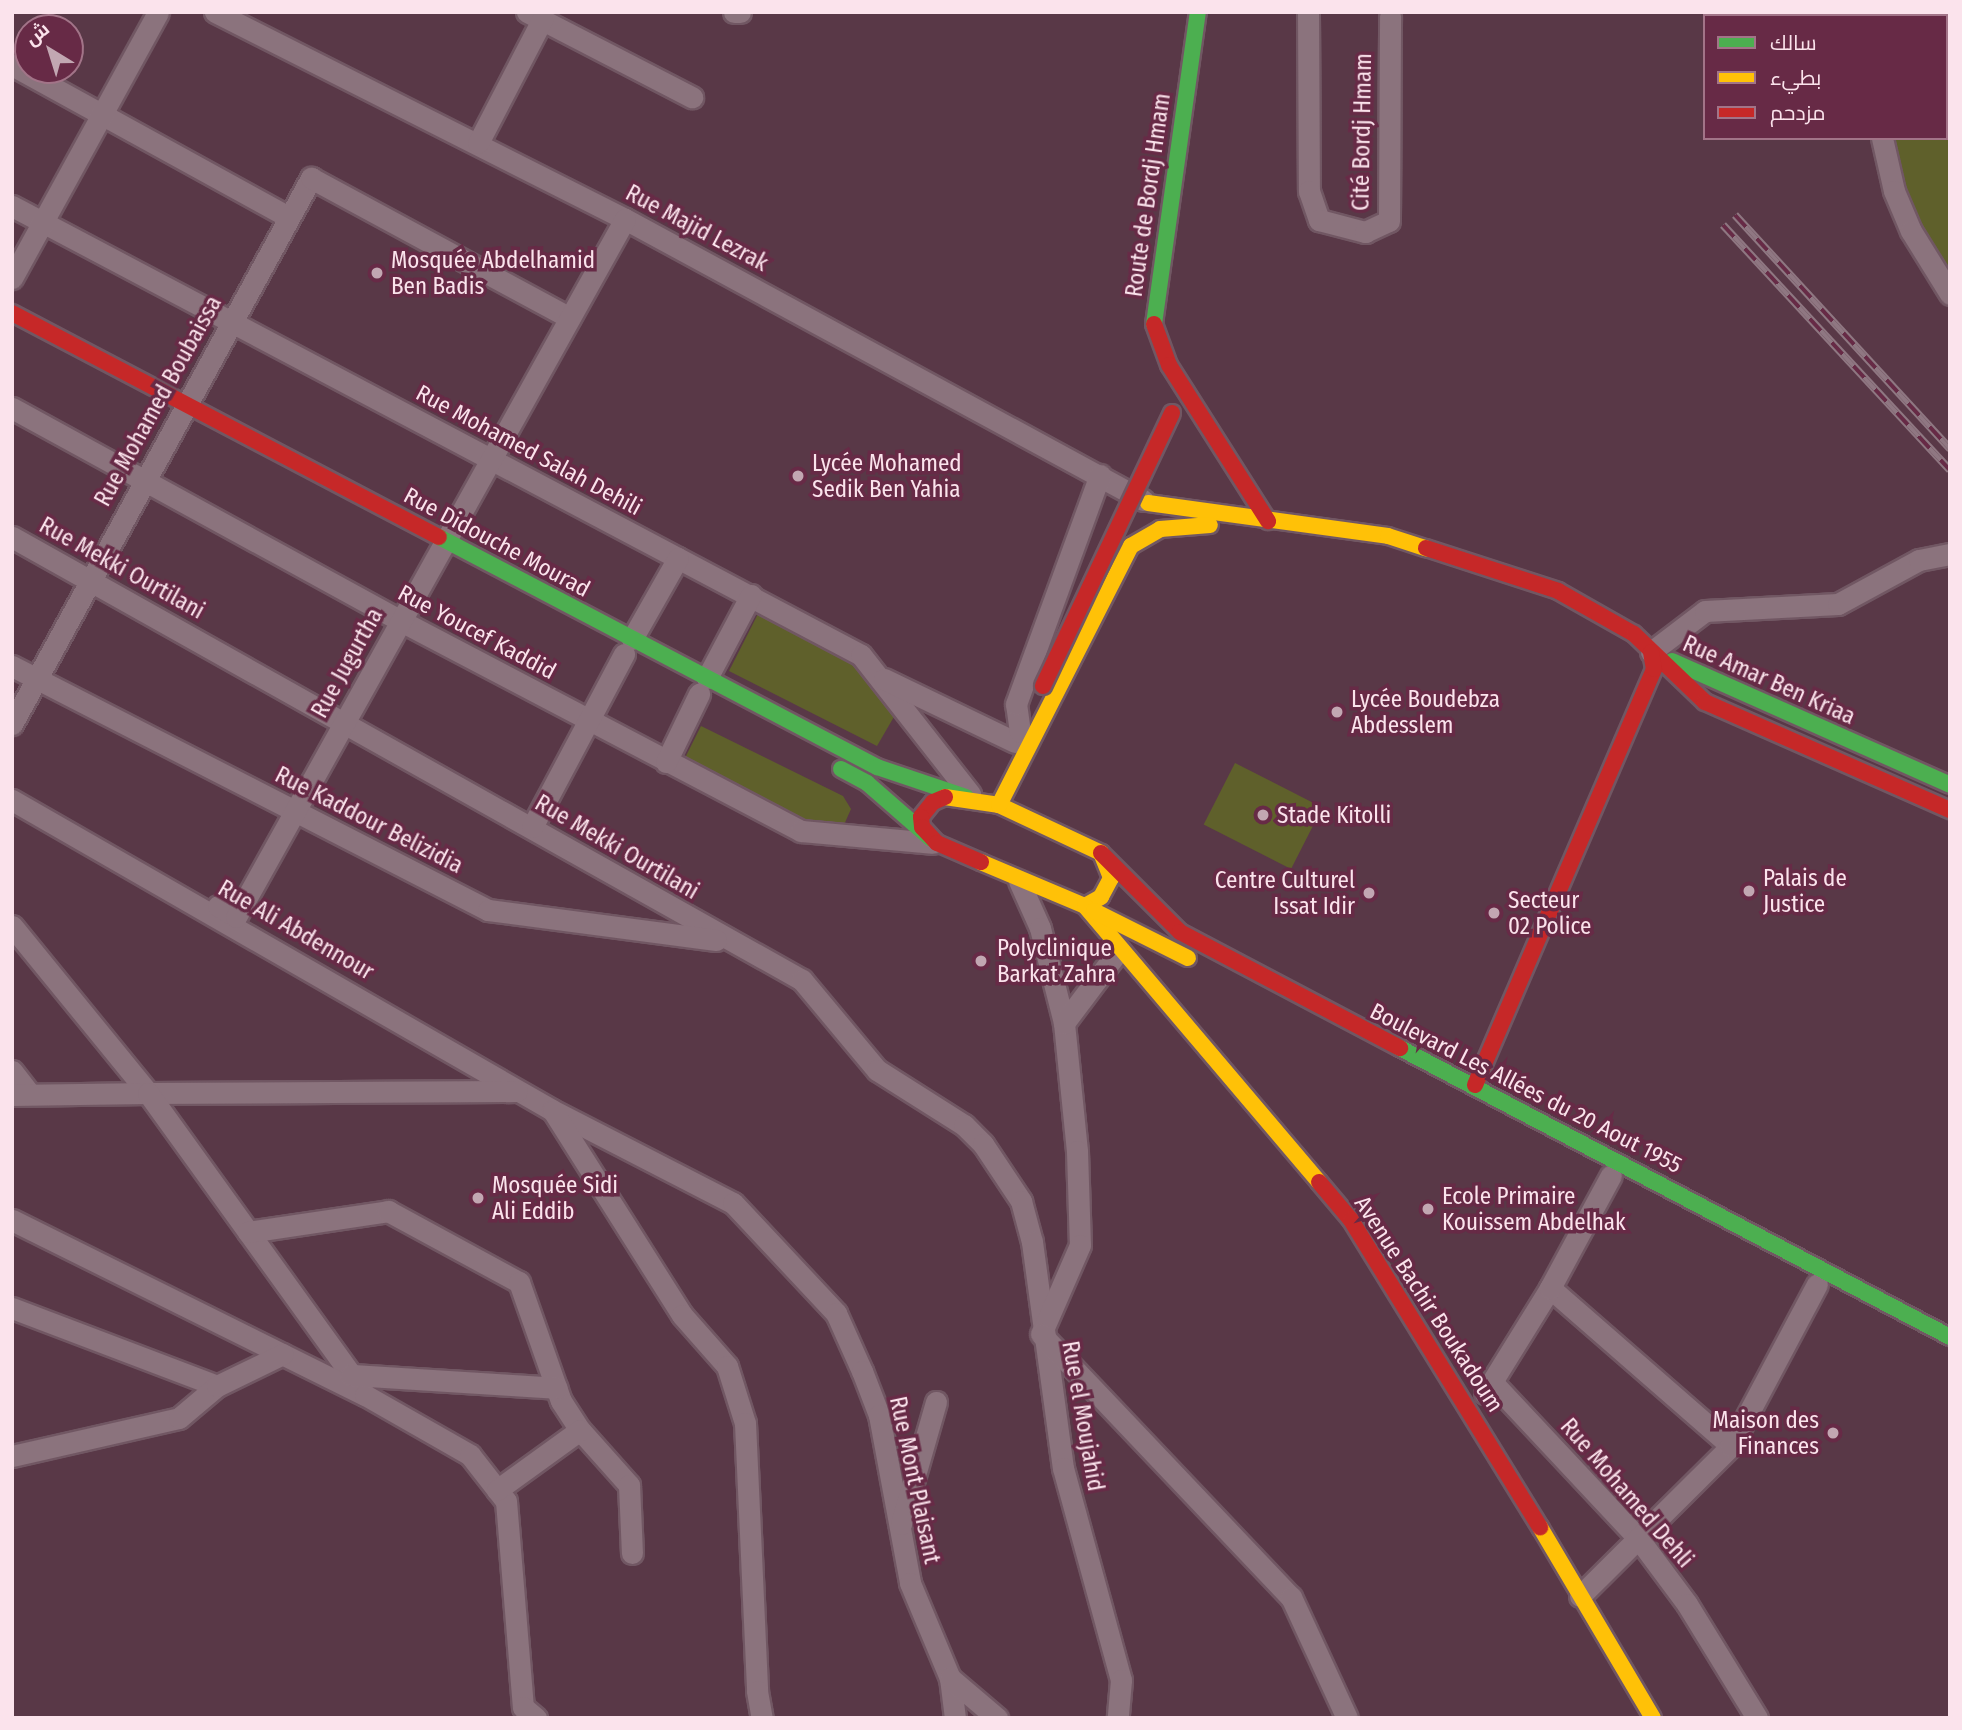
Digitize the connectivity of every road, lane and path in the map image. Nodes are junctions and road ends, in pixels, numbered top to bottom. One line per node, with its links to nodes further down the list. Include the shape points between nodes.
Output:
1 (158, 12): 11 (street)
2 (215, 12): 13 (street, Rue Majid Lezrak)
3 (734, 12): 4 (street)
4 (740, 12)
5 (1198, 12): 24 (main road, Route de Bordj Hmam, via 1156,286 1154,326)
6 (1308, 12): 8 (street, Cité Bordj Hmam, via 1309,191 1319,220 1365,232 1389,221)
7 (534, 16): 10 (street); 13 (street)
8 (1390, 16)
9 (12, 65): 11 (street)
10 (692, 97)
11 (102, 114): 15 (street); 17 (street)
12 (1882, 140): 19 (street, via 1894,191 1911,231)
13 (478, 143): 16 (street, Rue Majid Lezrak)
14 (12, 206): 17 (street, Rue Mohamed Salah Dehili)
15 (289, 217): 21 (street, Rue Mohamed Boubaissa, via 311,178); 22 (street, Rue Mohamed Boubaissa)
16 (625, 219): 21 (street, Rue Jugurtha); 28 (street, Rue Majid Lezrak)
17 (43, 223): 18 (street); 22 (street, Rue Mohamed Salah Dehili)
18 (12, 278)
19 (1950, 294)
20 (12, 313): 26 (main road, Rue Didouche Mourad)
21 (570, 318): 27 (street, Rue Jugurtha)
22 (230, 323): 26 (street, Rue Mohamed Boubaissa); 27 (street, Rue Mohamed Salah Dehili)
23 (12, 329): 26 (main road, Rue Didouche Mourad)
24 (1169, 365): 31 (main road, Route de Bordj Hmam); 52 (main road, bridge, via 1172,412)
25 (12, 408): 29 (street, Rue Youcef Kaddid)
26 (182, 411): 29 (street, Rue Mohamed Boubaissa); 33 (main road, Rue Didouche Mourad)
27 (491, 460): 33 (street, Rue Jugurtha); 35 (street, Rue Mohamed Salah Dehili)
28 (1100, 475): 30 (street, Rue Majid Lezrak); 47 (street)
29 (145, 479): 36 (street, Rue Mohamed Boubaissa); 38 (street, Rue Youcef Kaddid)
30 (1147, 503): 31 (main road)
31 (1268, 521): 40 (main road, via 1388,536 1558,592 1610,617); 58 (main road, via 1160,530 1131,547)
32 (12, 537): 36 (street, Rue Mekki Ourtilani)
33 (441, 548): 38 (street, Rue Jugurtha); 39 (main road, Rue Didouche Mourad)
34 (1950, 554): 40 (street, via 1919,561 1838,604 1705,611)
35 (678, 558): 37 (street, Rue Mohamed Salah Dehili); 39 (street)
36 (90, 580): 43 (street, Rue Mohamed Boubaissa); 48 (street, Rue Mekki Ourtilani)
37 (751, 595): 42 (street, Rue Mohamed Salah Dehili, via 861,655); 45 (street)
38 (401, 621): 48 (street, Rue Jugurtha); 49 (street, Rue Youcef Kaddid)
39 (628, 646): 45 (main road, Rue Didouche Mourad); 49 (street)
40 (1651, 652): 44 (main road, Rue Amar Ben Kriaa); 46 (main road, via 1654,669); 55 (main road, Rue Amar Ben Kriaa)
41 (12, 666): 43 (street, Rue Kaddour Belizidia)
42 (883, 678): 51 (street); 58 (street, Rue Mohamed Salah Dehili, via 933,751)
43 (37, 679): 50 (street, Rue Mohamed Boubaissa); 60 (street, Rue Kaddour Belizidia)
44 (1684, 686): 46 (main road); 59 (main road, Rue Amar Ben Kriaa, via 1705,702)
45 (706, 691): 53 (street); 58 (main road, Rue Didouche Mourad, via 877,767)
46 (1642, 698): 78 (main road)
47 (1016, 704): 51 (street, via 1006,722); 52 (street)
48 (345, 721): 60 (street, Rue Jugurtha); 61 (street, Rue Mekki Ourtilani)
49 (588, 721): 53 (street, Rue Youcef Kaddid); 61 (street)
50 (12, 724)
51 (989, 729): 52 (street)
52 (1017, 737): 58 (main road)
53 (666, 762): 62 (street, Rue Youcef Kaddid, via 801,831)
54 (831, 764): 62 (main road, via 867,783)
55 (1950, 785)
56 (12, 787): 63 (street, via 104,838)
57 (12, 800): 63 (street, Rue Ali Abdennour)
58 (981, 800): 62 (main road, via 945,797 925,808 922,827); 64 (main road, Boulevard Les Allées du 20 Aout 1955)
59 (1950, 810)
60 (294, 812): 65 (street, Rue Jugurtha, via 236,917 146,862); 72 (street, Rue Kaddour Belizidia, via 488,910)
61 (532, 827): 72 (street, Rue Mekki Ourtilani)
62 (934, 841): 67 (main road)
63 (110, 853): 65 (street, Rue Ali Abdennour)
64 (1101, 853): 66 (main road); 78 (main road, Boulevard Les Allées du 20 Aout 1955, via 1180,932 1270,983)
65 (130, 865): 79 (street, Rue Ali Abdennour)
66 (1111, 878): 68 (main road, via 1101,897); 69 (main road)
67 (1019, 881): 68 (main road); 76 (street, Rue el Moujahid, via 1040,928)
68 (1085, 906): 69 (main road); 73 (main road, Avenue Bachir Boukadoum)
69 (1118, 923): 71 (main road); 73 (main road)
70 (12, 926): 80 (street)
71 (1151, 938): 73 (main road); 74 (main road)
72 (726, 942): 89 (street, Rue Mekki Ourtilani, via 802,980 877,1070 964,1125 983,1144 1021,1201 1032,1242)
73 (1125, 957): 76 (street); 99 (main road, Avenue Bachir Boukadoum, via 1351,1220)
74 (1200, 964)
75 (1237, 982): 83 (main road, Boulevard Les Allées du 20 Aout 1955)
76 (1064, 1023): 89 (street, Rue el Moujahid, via 1077,1151 1080,1245)
77 (12, 1071): 81 (street)
78 (1475, 1085): 90 (main road, Boulevard Les Allées du 20 Aout 1955)
79 (519, 1091): 80 (street); 82 (street, Rue Ali Abdennour)
80 (148, 1093): 81 (street); 85 (street)
81 (21, 1094)
82 (551, 1110): 104 (street, Rue Mont Plaisant, via 733,1203 836,1313 879,1415); 110 (street, via 682,1315 727,1366 745,1423)
83 (1611, 1175): 86 (main road, Boulevard Les Allées du 20 Aout 1955); 87 (street)
84 (12, 1220): 91 (street)
85 (248, 1232): 93 (street); 96 (street, via 388,1211 519,1282)
86 (1817, 1284): 92 (main road, Boulevard Les Allées du 20 Aout 1955); 101 (street)
87 (1550, 1288): 94 (street); 101 (street)
88 (12, 1308): 95 (street)
89 (1041, 1334): 113 (street, Rue el Moujahid, via 1067,1482 1121,1680); 114 (street, via 1291,1597)
90 (1950, 1336)
91 (283, 1354): 95 (street); 97 (street)
92 (1950, 1356)
93 (351, 1375): 96 (street); 97 (street)
94 (1492, 1382): 99 (street); 105 (street, Rue Mohamed Dehli)
95 (217, 1386): 102 (street, via 178,1418)
96 (557, 1388): 100 (street)
97 (365, 1395): 103 (street, via 470,1455)
98 (936, 1402): 104 (street)
99 (1473, 1412): 107 (main road, Avenue Bachir Boukadoum)
100 (580, 1430): 103 (street); 106 (street, via 629,1485)
101 (1731, 1446): 105 (street)
102 (12, 1456)
103 (497, 1490): 109 (street, via 506,1501)
104 (899, 1532): 108 (street, Rue Mont Plaisant, via 910,1583)
105 (1637, 1538): 107 (street); 116 (street, Rue Mohamed Dehli, via 1687,1604)
106 (632, 1553)
107 (1580, 1596): 115 (main road, Avenue Bachir Boukadoum)
108 (950, 1678): 111 (street, Rue Mont Plaisant); 112 (street)
109 (521, 1714)
110 (762, 1718)
111 (955, 1718)
112 (998, 1718)
113 (1118, 1718)
114 (1347, 1718)
115 (1653, 1718)
116 (1757, 1718)

